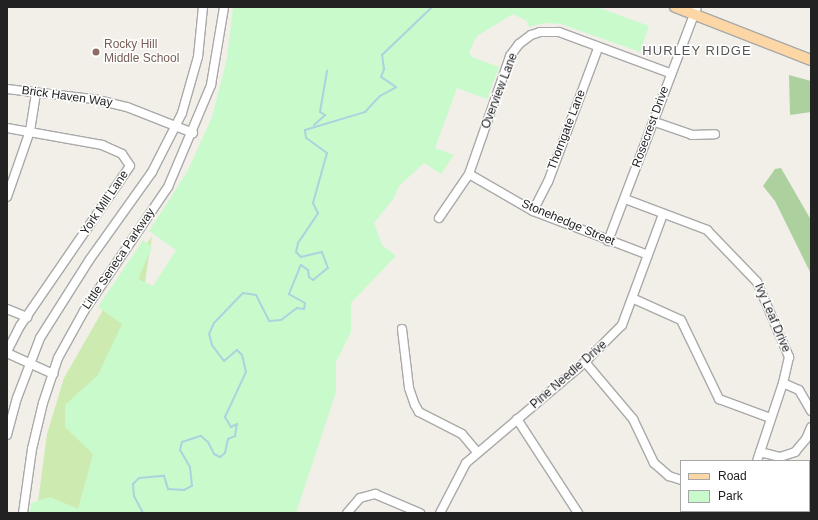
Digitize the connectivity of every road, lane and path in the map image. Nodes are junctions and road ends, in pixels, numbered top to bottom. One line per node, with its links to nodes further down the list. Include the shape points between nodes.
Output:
1 (203, 7): 11 (street, Little Seneca Parkway, via 198,57)
2 (224, 7): 14 (street, Little Seneca Parkway, via 211,85)
3 (675, 7): 4 (main road)
4 (695, 10): 6 (main road); 7 (street, Rosecrest Drive)
5 (598, 48): 7 (street, Overview Lane); 16 (street, Overview Lane, via 550,31 540,32 519,44 510,56); 19 (street, Thorngate Lane, via 548,182)
6 (811, 60)
7 (670, 73): 10 (street, Rosecrest Drive)
8 (7, 89): 9 (street, Brick Haven Way)
9 (36, 93): 11 (street, Brick Haven Way, via 94,99); 13 (street)
10 (655, 122): 15 (street, via 692,135); 18 (street, Rosecrest Drive)
11 (176, 124): 14 (street, Brick Haven Way); 30 (street, Little Seneca Parkway, via 152,172 90,259 40,338)
12 (7, 128): 13 (street, York Mill Lane)
13 (30, 131): 17 (street); 26 (street, York Mill Lane, via 102,145 122,154 130,166)
14 (193, 133): 31 (street, Little Seneca Parkway, via 168,187 84,311)
15 (715, 134)
16 (469, 174): 19 (street, Stonehedge Street); 21 (street, Overview Lane)
17 (7, 197)
18 (625, 199): 20 (street, Ivy Leaf Drive); 22 (street, Rosecrest Drive)
19 (533, 210): 22 (street, Stonehedge Street)
20 (663, 214): 23 (street, Pine Needle Drive); 32 (street, Ivy Leaf Drive, via 707,230 757,282 789,357)
21 (439, 218)
22 (608, 241): 23 (street, Stonehedge Street)
23 (648, 255): 24 (street, Pine Needle Drive)
24 (634, 299): 29 (street, Pine Needle Drive, via 622,325); 34 (street, via 681,320 719,398)
25 (7, 309): 26 (street)
26 (27, 317): 28 (street, York Mill Lane)
27 (402, 329): 38 (street, via 409,388 419,412 462,434)
28 (7, 352): 30 (street)
29 (585, 362): 35 (street, Pine Needle Drive); 41 (street, via 633,419 654,463 669,476)
30 (30, 364): 31 (street); 37 (street, Little Seneca Parkway)
31 (53, 374): 42 (street, Little Seneca Parkway, via 32,449)
32 (783, 383): 33 (street, via 799,390); 34 (street, Ivy Leaf Drive)
33 (811, 411)
34 (770, 418): 39 (street, Ivy Leaf Drive)
35 (517, 419): 38 (street, Pine Needle Drive); 46 (street)
36 (811, 427): 39 (street, via 806,439 794,452 780,457)
37 (7, 435)
38 (477, 452): 45 (street, Pine Needle Drive, via 455,482)
39 (760, 452): 40 (street, Ivy Leaf Drive)
40 (757, 460)
41 (680, 480)
42 (23, 513)
43 (347, 513): 44 (street, via 360,498 375,494)
44 (420, 513)
45 (440, 513)
46 (578, 513)

